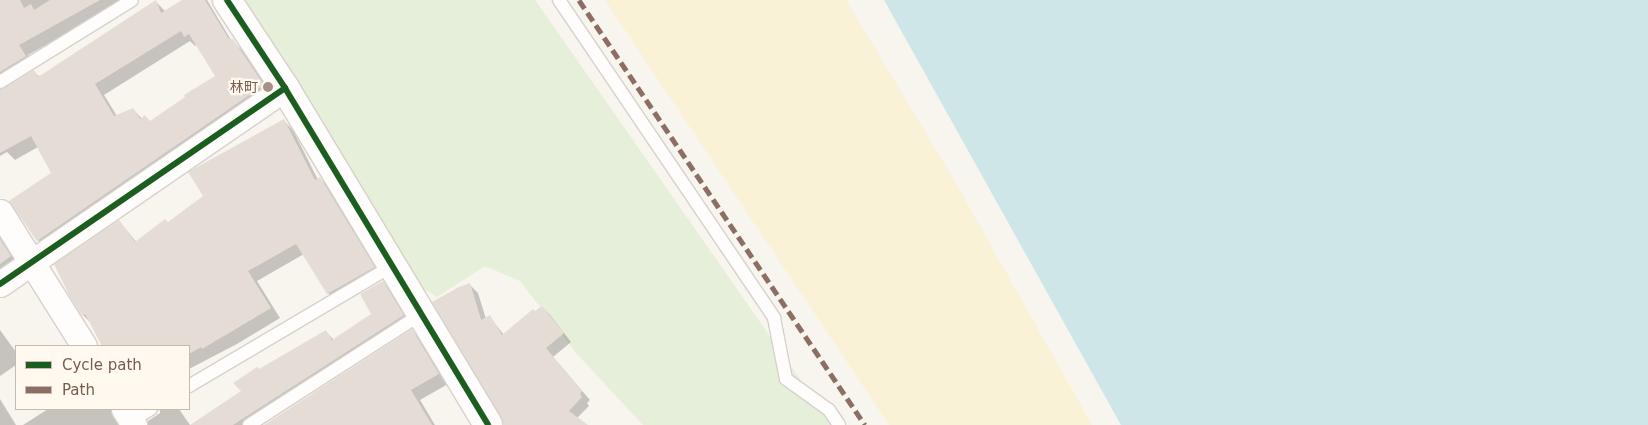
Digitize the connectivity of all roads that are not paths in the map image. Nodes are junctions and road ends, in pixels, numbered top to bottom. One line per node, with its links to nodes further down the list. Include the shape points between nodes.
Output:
1 (132, 0): 4 (lane)
2 (227, 0): 5 (street)
3 (558, 0): 15 (lane, via 774,318 786,379 829,410)
4 (0, 82)
5 (284, 88): 7 (street); 8 (street)
6 (0, 212): 7 (street)
7 (31, 262): 9 (street); 11 (street)
8 (392, 266): 10 (street); 12 (lane)
9 (0, 284)
10 (421, 314): 13 (lane); 14 (street)
11 (83, 345)
12 (190, 385)
13 (249, 425)
14 (487, 425)
15 (839, 425)

